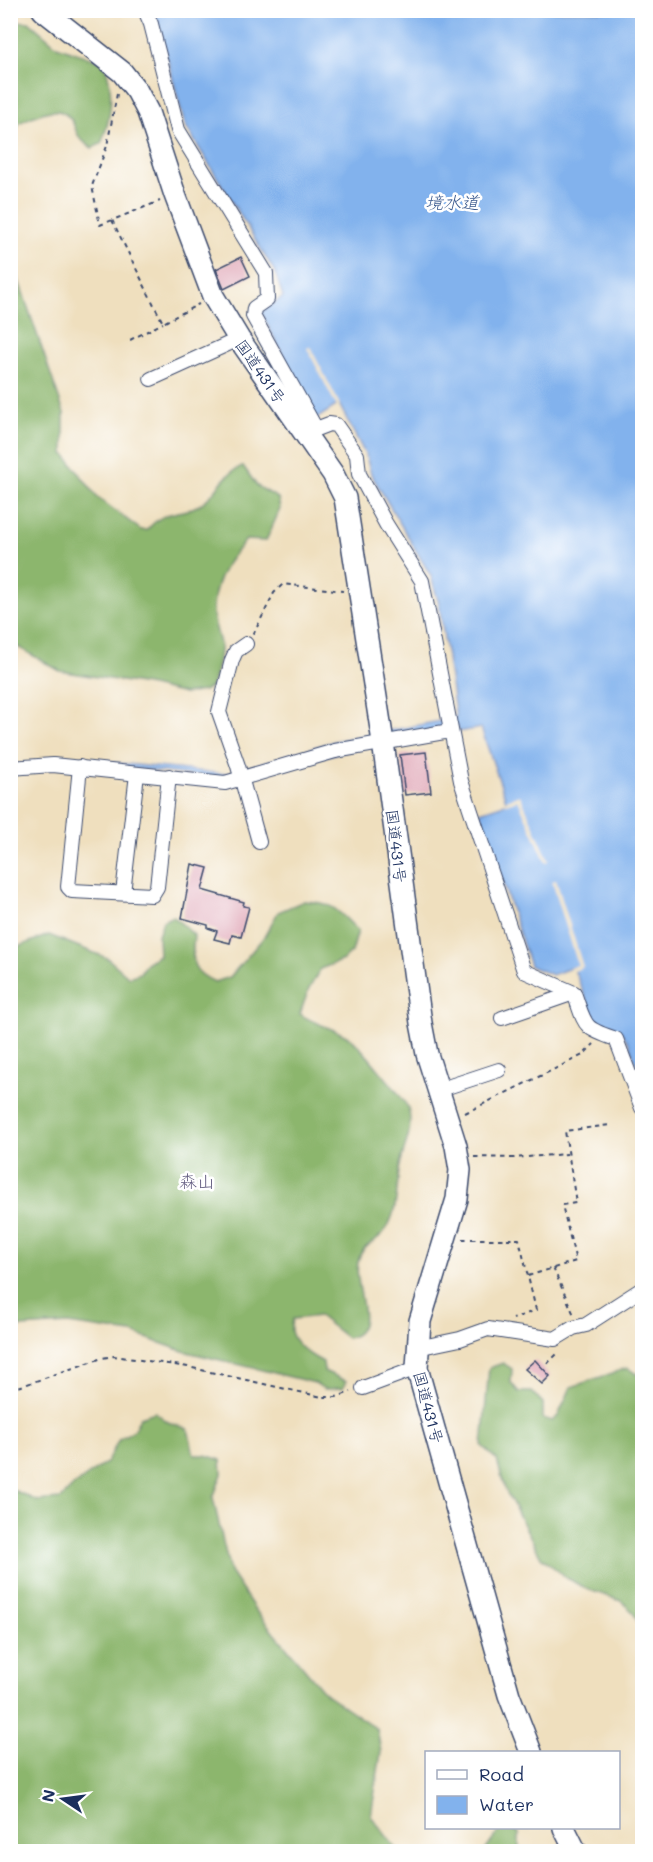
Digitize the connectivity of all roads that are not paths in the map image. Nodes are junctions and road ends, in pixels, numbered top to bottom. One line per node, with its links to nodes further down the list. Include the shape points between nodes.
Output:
1 (43, 10): 3 (highway, 国道431号, via 117,67 137,91 148,112 213,296)
2 (145, 10): 5 (street, via 178,130 266,273 267,298 254,308 253,316)
3 (239, 339): 4 (street); 5 (highway, 国道431号)
4 (151, 379)
5 (295, 406): 7 (street, via 316,429 329,424 336,426 357,455 359,474 418,573); 8 (highway, 国道431号, via 345,498)
6 (246, 644): 11 (street, via 232,660 219,712)
7 (449, 725): 8 (street); 16 (street, via 461,781 524,972)
8 (382, 736): 11 (street); 19 (highway, 国道431号, via 421,1023)
9 (80, 767): 10 (street); 12 (street); 15 (street, via 68,887 72,891)
10 (10, 768)
11 (240, 773): 13 (street, via 225,783); 14 (street)
12 (137, 774): 13 (street); 15 (street)
13 (169, 776): 15 (street, via 157,886 152,895)
14 (259, 842)
15 (123, 894)
16 (574, 993): 17 (street); 20 (street, via 586,1027 616,1039)
17 (502, 1018)
18 (499, 1070): 19 (street)
19 (438, 1090): 22 (highway, 国道431号, via 459,1157 459,1183 420,1321)
20 (642, 1108)
21 (642, 1289): 22 (street, via 550,1340 488,1329)
22 (417, 1358): 23 (street); 24 (highway, 国道431号, via 509,1695)
23 (363, 1388)
24 (531, 1751)
25 (565, 1829): 26 (highway)
26 (576, 1851)

